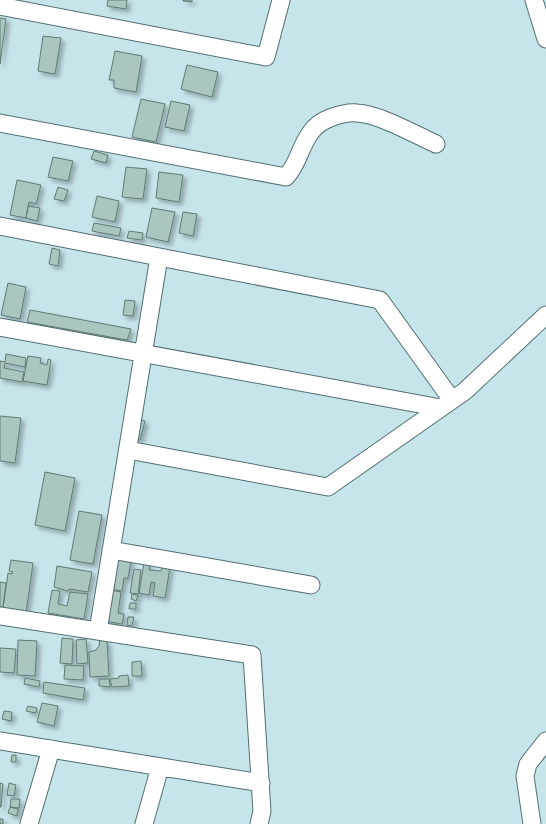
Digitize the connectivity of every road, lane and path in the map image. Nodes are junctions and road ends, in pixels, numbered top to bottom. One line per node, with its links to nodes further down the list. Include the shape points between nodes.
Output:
1 (281, 0): 3 (street, via 266,57)
2 (534, 0): 4 (street)
3 (0, 6)
4 (546, 39)
5 (0, 123): 6 (street, via 286,177 293,169 311,132 321,121 340,114 375,116)
6 (436, 144)
7 (0, 226): 8 (street)
8 (160, 257): 11 (street); 12 (street, via 380,300)
9 (546, 315): 12 (street, via 466,391)
10 (0, 326): 11 (street)
11 (144, 353): 12 (street); 13 (street)
12 (446, 404): 13 (street, via 328,487)
13 (128, 450): 14 (street)
14 (111, 550): 15 (street); 17 (street)
15 (311, 584)
16 (0, 616): 17 (street)
17 (98, 631): 22 (street, via 252,655)
18 (0, 741): 20 (street)
19 (546, 741): 26 (street, via 528,764 525,776)
20 (51, 749): 21 (street); 23 (street)
21 (160, 767): 22 (street); 24 (street)
22 (261, 783): 25 (street, via 262,811)
23 (29, 824)
24 (144, 824)
25 (259, 824)
26 (532, 824)

